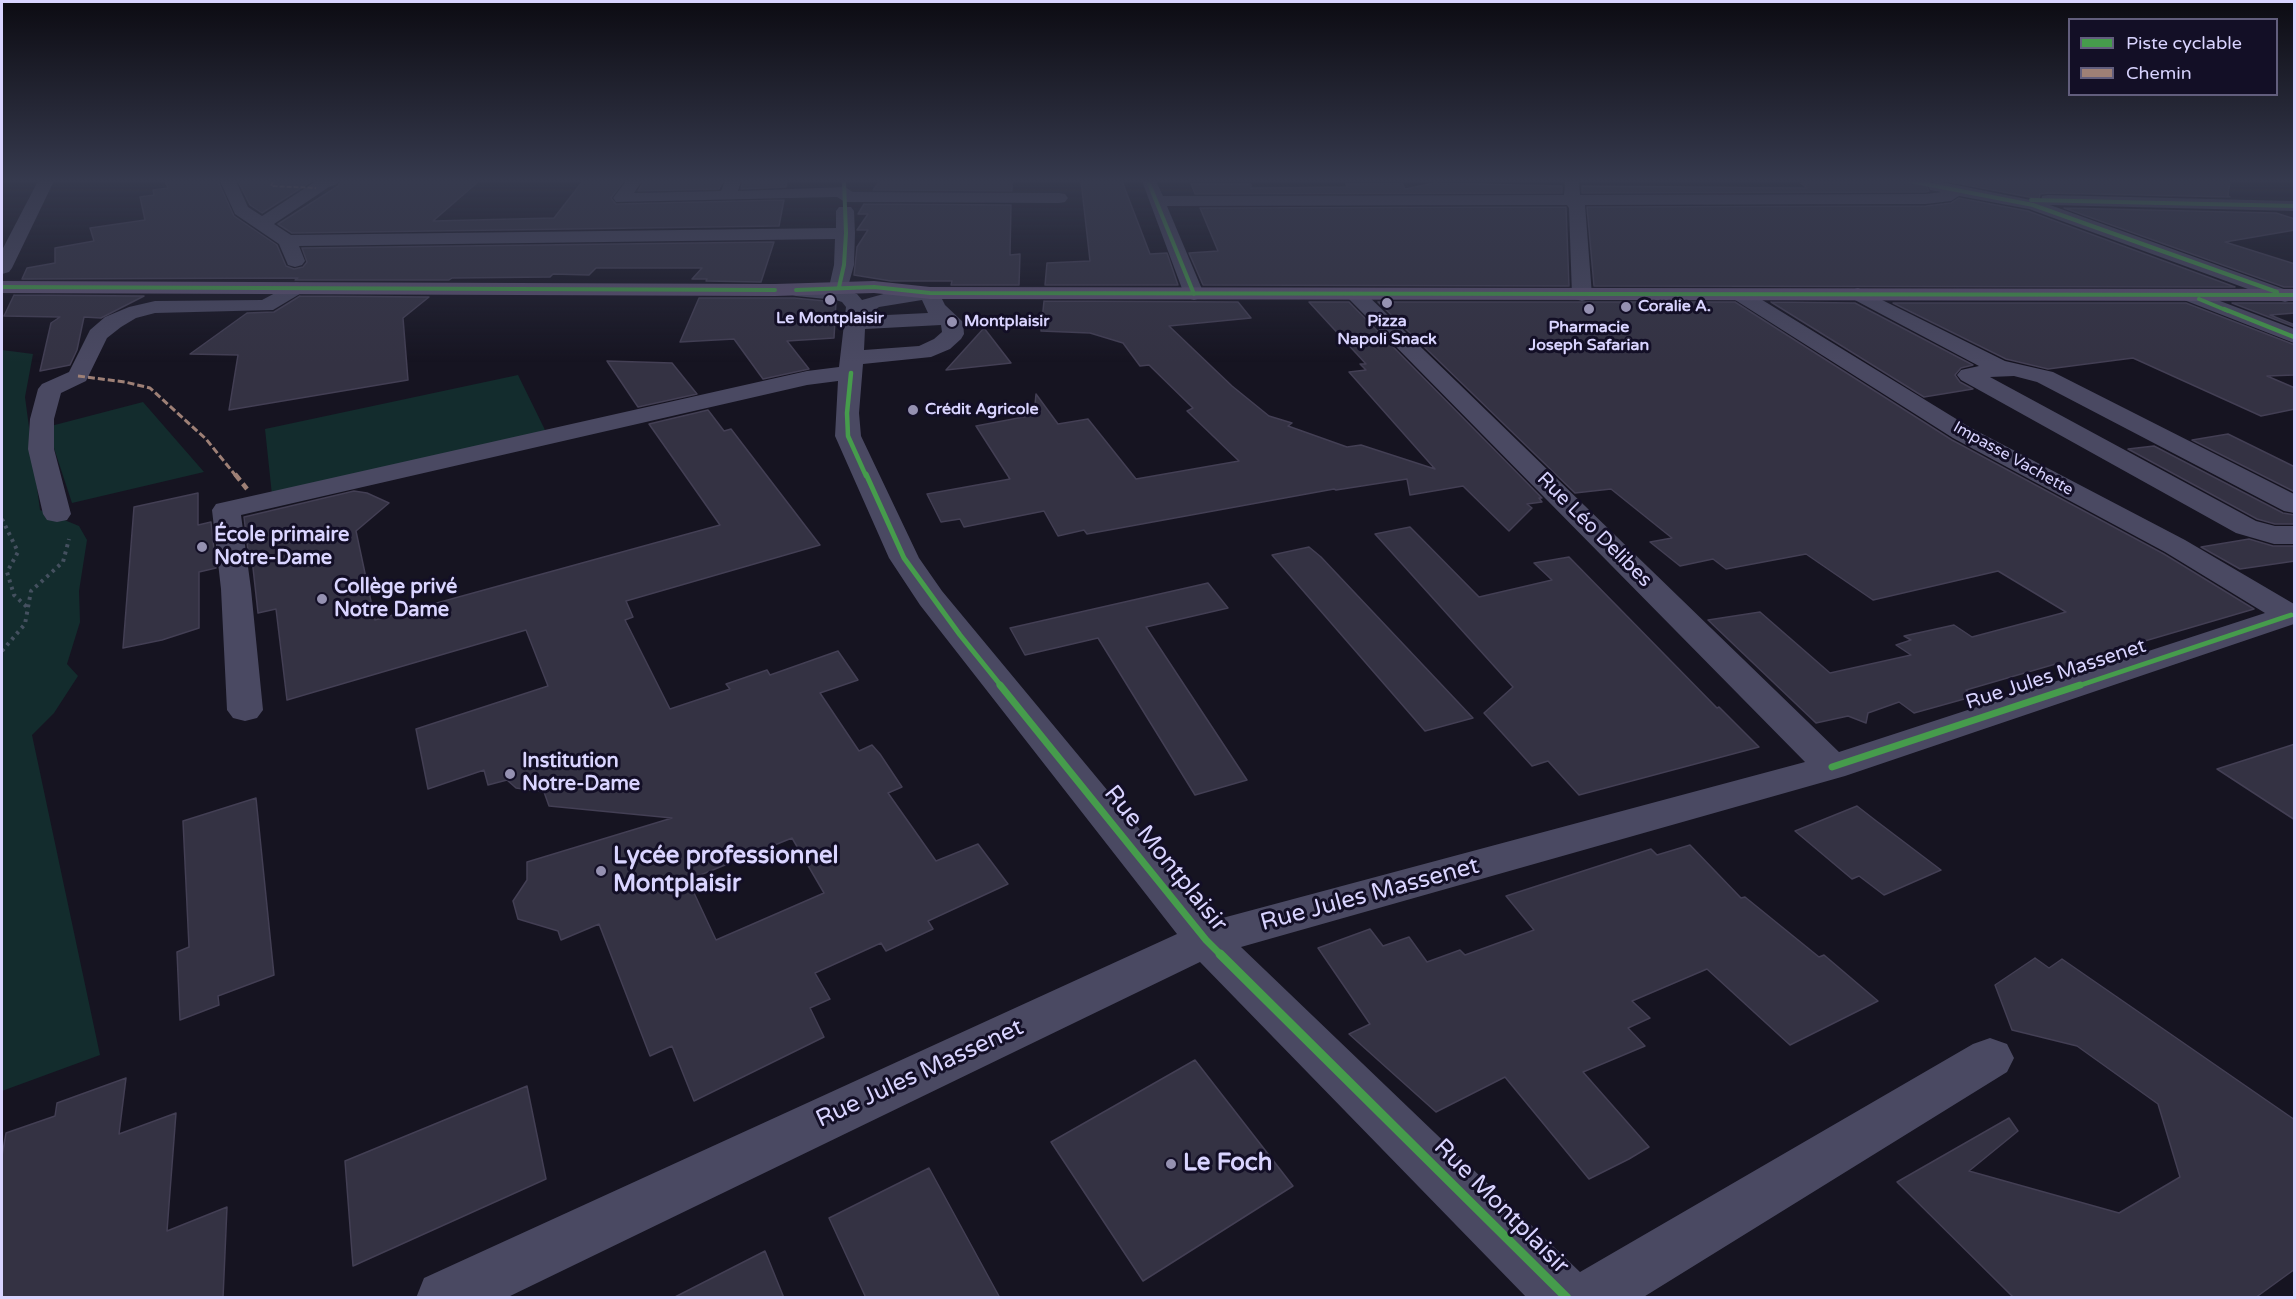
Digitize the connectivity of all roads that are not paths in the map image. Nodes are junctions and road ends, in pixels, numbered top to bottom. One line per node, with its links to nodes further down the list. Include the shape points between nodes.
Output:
1 (287, 241): 8 (street)
2 (15, 242): 7 (street)
3 (845, 242): 9 (street)
4 (1173, 242): 13 (street)
5 (1580, 242): 17 (street)
6 (2137, 242): 19 (street)
7 (2, 268)
8 (299, 282): 10 (main road); 11 (main road); 25 (street, via 266,306 155,307 129,313 98,335 78,376 50,389 42,419 41,449)
9 (839, 286): 11 (main road); 12 (main road)
10 (2, 287)
11 (796, 290): 22 (street, via 850,298)
12 (930, 293): 13 (main road); 20 (street, via 934,308); 22 (street, via 872,303)
13 (1194, 294): 14 (main road)
14 (1355, 294): 17 (main road); 29 (street, Rue Léo Delibes)
15 (1739, 294): 16 (main road); 17 (main road); 27 (street, Impasse Vachette, via 1962,433)
16 (1858, 294): 18 (main road); 23 (street)
17 (1582, 295)
18 (2191, 296): 19 (main road); 21 (street)
19 (2290, 296)
20 (950, 328): 22 (street); 22 (street, via 934,349 923,352)
21 (2295, 337)
22 (854, 341): 28 (street, via 796,381 226,510); 30 (street, Rue Montplaisir, via 848,436 904,558 960,636)
23 (2000, 368): 24 (street, via 2045,377); 26 (street, via 1969,375 2246,526 2274,535)
24 (2295, 505)
25 (57, 514)
26 (2295, 535)
27 (2293, 609): 29 (street, Rue Jules Massenet)
28 (245, 710)
29 (1832, 767): 30 (street, Rue Jules Massenet)
30 (1206, 940): 32 (street, Rue Jules Massenet); 33 (street, Rue Montplaisir)
31 (1990, 1058): 34 (street)
32 (444, 1298)
33 (1567, 1298)
34 (1589, 1298)

